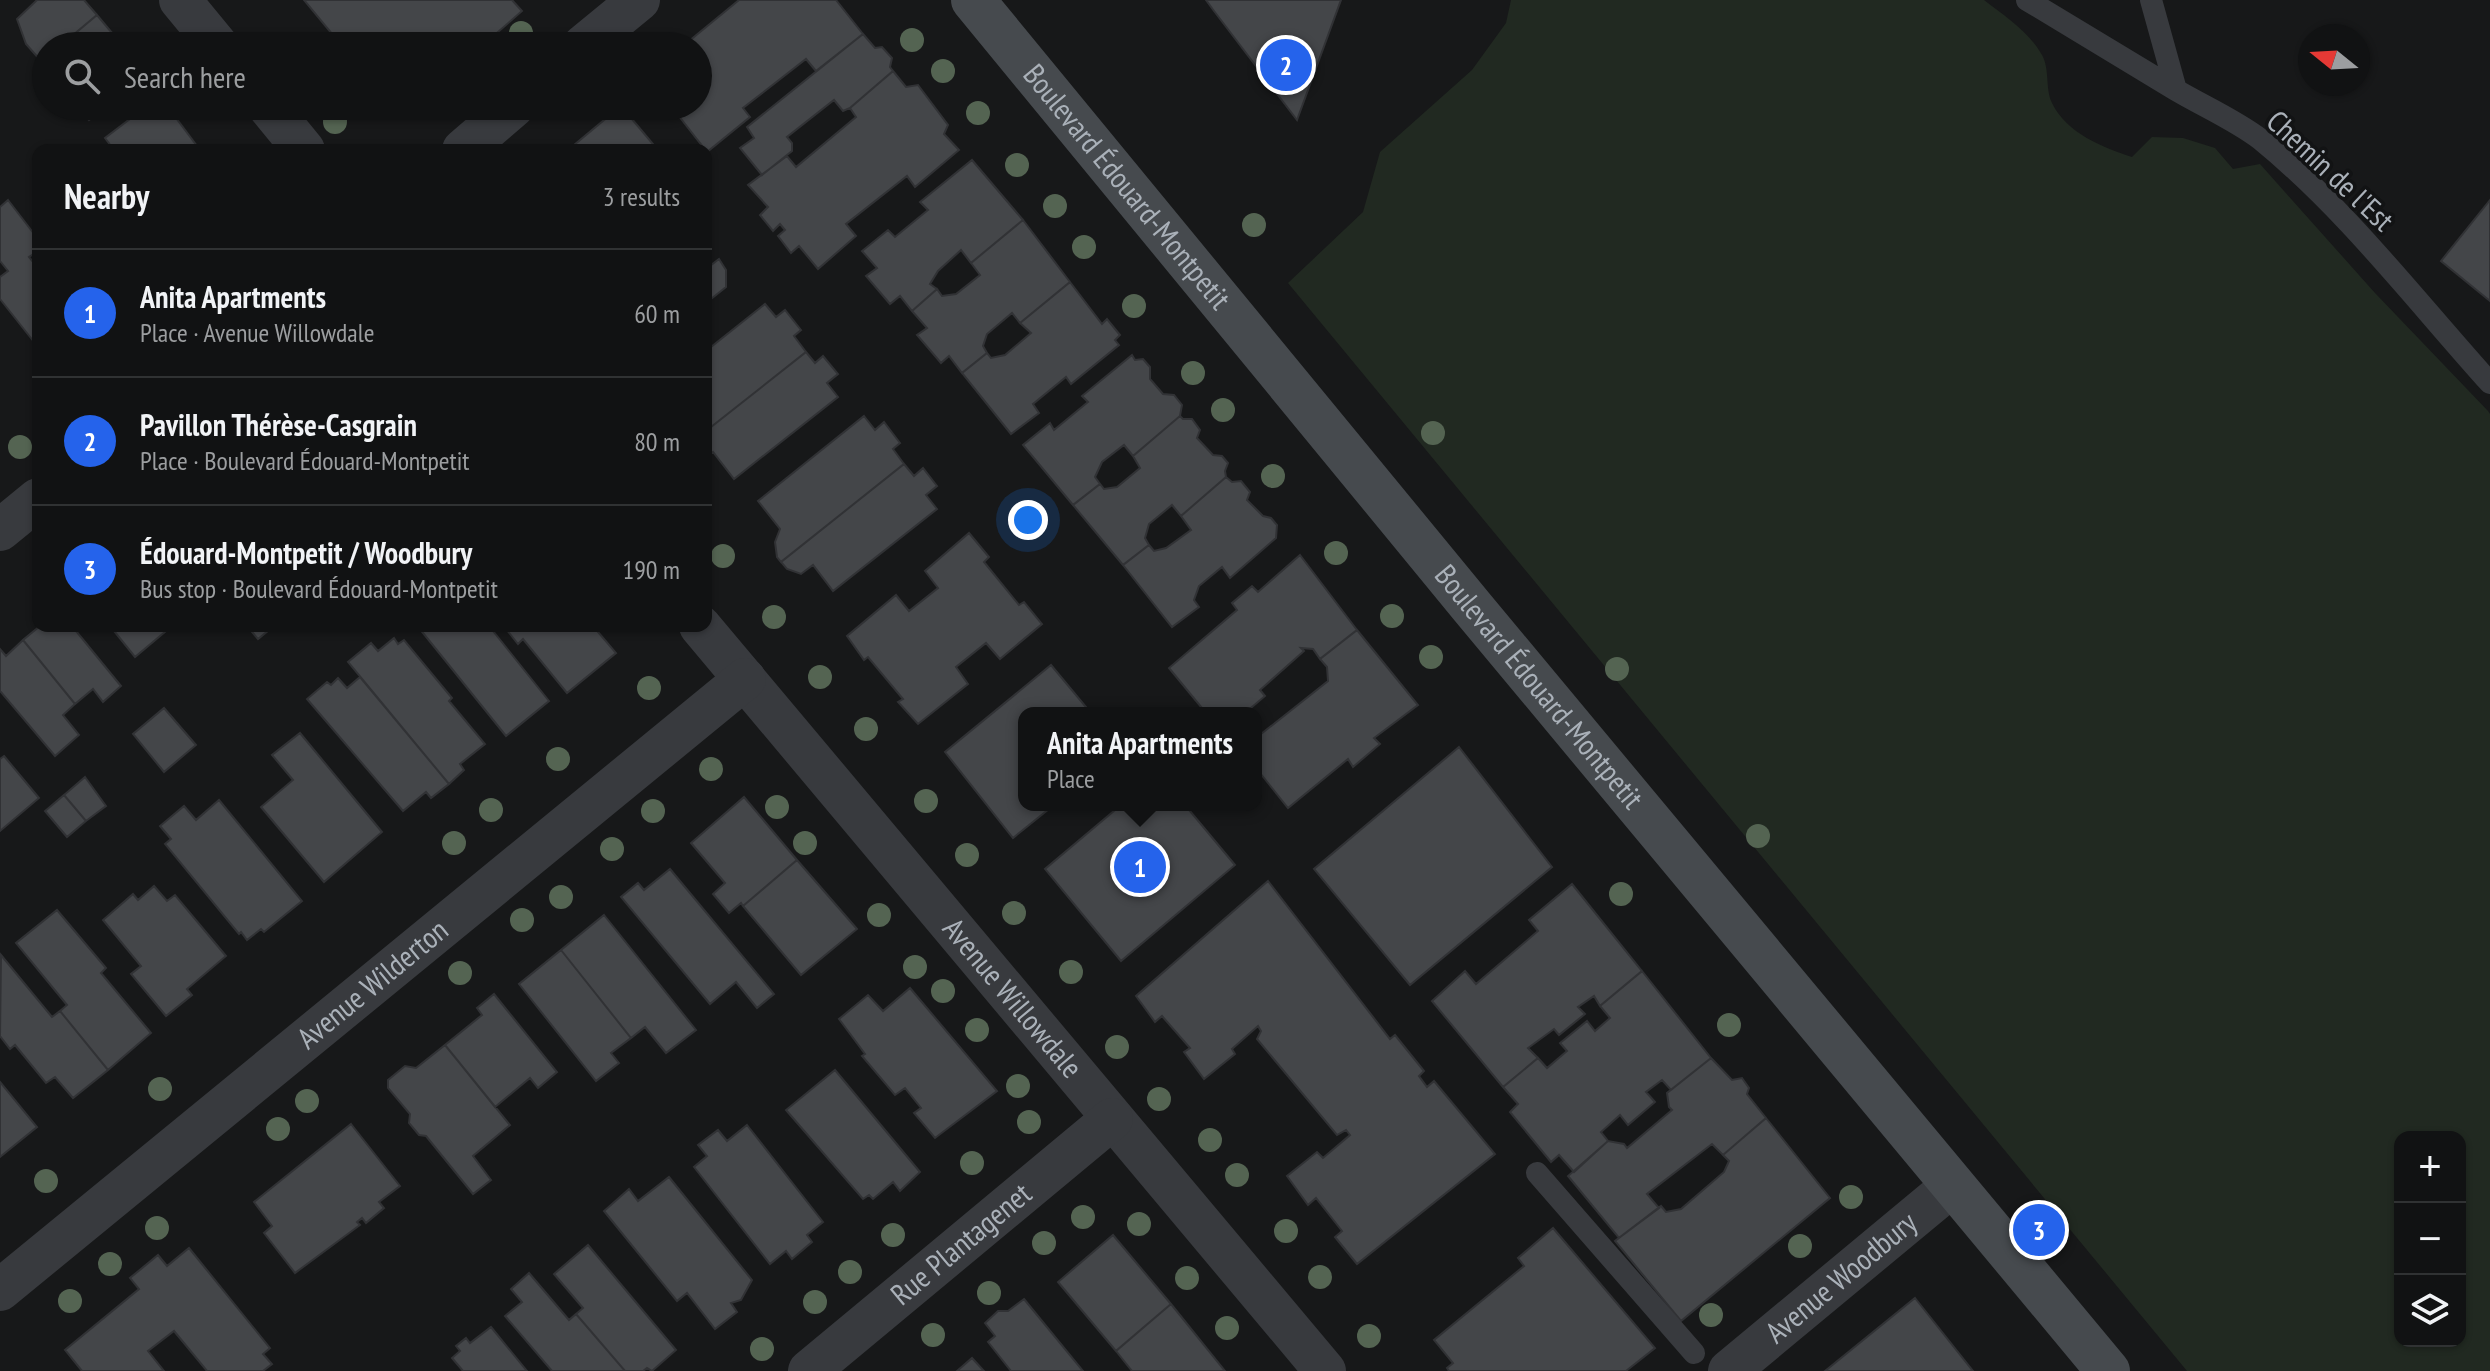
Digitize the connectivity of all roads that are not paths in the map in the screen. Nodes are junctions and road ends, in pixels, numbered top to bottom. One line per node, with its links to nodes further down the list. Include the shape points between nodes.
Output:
1 (180, 0): 6 (street)
2 (639, 0): 7 (street)
3 (973, 0): 20 (street, Boulevard Édouard-Montpetit)
4 (2027, 0): 8 (lane, Chemin de l'Est)
5 (2151, 0): 8 (lane)
6 (206, 32)
7 (600, 32)
8 (2176, 90): 13 (lane, Chemin de l'Est, via 2257,137 2295,170)
9 (279, 120): 11 (street)
10 (498, 120): 12 (street)
11 (299, 144)
12 (470, 144)
13 (2490, 383)
14 (32, 504): 15 (street)
15 (0, 530)
16 (705, 632): 17 (street, Avenue Willowdale)
17 (745, 679): 18 (street, Avenue Willowdale); 21 (street, Avenue Wilderton)
18 (1112, 1119): 23 (street, Rue Plantagenet); 24 (street, Avenue Willowdale)
19 (1537, 1173): 22 (lane)
20 (1953, 1185): 22 (street, Avenue Woodbury); 25 (street, Boulevard Édouard-Montpetit)
21 (0, 1290)
22 (1712, 1362)
23 (809, 1371)
24 (1325, 1371)
25 (2108, 1371)

